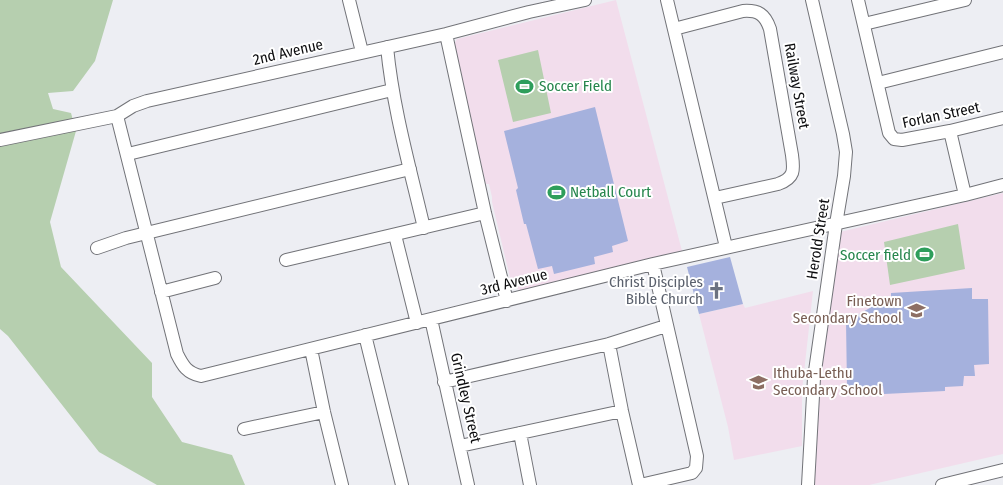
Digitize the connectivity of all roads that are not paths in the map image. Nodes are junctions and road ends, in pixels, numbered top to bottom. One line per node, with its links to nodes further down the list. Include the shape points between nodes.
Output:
1 (350, 0): 12 (street)
2 (585, 0): 7 (street, 2nd Avenue)
3 (667, 0): 9 (street)
4 (812, 0): 26 (street, Herold Street, via 846,152)
5 (858, 0): 8 (street)
6 (964, 0): 8 (street)
7 (528, 6): 10 (street, 2nd Avenue)
8 (864, 24): 14 (street)
9 (674, 29): 24 (street); 24 (street, Railway Street, via 751,10 763,15 770,28 794,167 792,175 778,184)
10 (446, 34): 11 (street, 2nd Avenue); 25 (street)
11 (387, 47): 12 (street, 2nd Avenue); 15 (street)
12 (362, 52): 16 (street, 2nd Avenue, via 147,101)
13 (1003, 52): 14 (street)
14 (878, 82): 18 (street, Forlan Street, via 891,136 897,140)
15 (392, 90): 20 (street); 21 (street)
16 (117, 116): 19 (street, 2nd Avenue); 20 (street)
17 (1003, 118): 18 (street, Forlan Street)
18 (950, 131): 23 (street)
19 (0, 140)
20 (128, 154): 28 (street)
21 (410, 168): 27 (street); 28 (street)
22 (1003, 185): 23 (street, 3rd Avenue)
23 (965, 195): 26 (street, 3rd Avenue)
24 (715, 198): 30 (street)
25 (485, 213): 27 (street); 36 (street)
26 (836, 224): 30 (street, 3rd Avenue); 56 (street, Herold Street, via 812,401)
27 (424, 228): 29 (street)
28 (147, 234): 31 (street); 35 (street)
29 (395, 235): 32 (street); 38 (street)
30 (726, 247): 33 (street, 3rd Avenue)
31 (98, 248)
32 (286, 260)
33 (652, 264): 36 (street, 3rd Avenue); 39 (street)
34 (215, 278): 35 (street)
35 (161, 292): 42 (street, 3rd Avenue, via 177,354 192,374 201,376)
36 (507, 301): 37 (street, 3rd Avenue)
37 (431, 319): 38 (street, 3rd Avenue); 43 (street, Grindley Street)
38 (417, 323): 40 (street, 3rd Avenue)
39 (666, 326): 41 (street); 55 (street, via 697,463 692,473)
40 (365, 335): 42 (street, 3rd Avenue); 52 (street)
41 (609, 344): 43 (street); 44 (street)
42 (311, 349): 45 (street)
43 (444, 382): 48 (street, Grindley Street)
44 (622, 411): 47 (street); 55 (street)
45 (324, 412): 46 (street); 51 (street)
46 (244, 429)
47 (520, 433): 48 (street); 54 (street)
48 (460, 446): 53 (street, Grindley Street)
49 (1003, 470): 50 (street)
50 (987, 480): 57 (street)
51 (342, 485)
52 (402, 485)
53 (468, 485)
54 (530, 485)
55 (640, 485)
56 (808, 485)
57 (942, 485)

